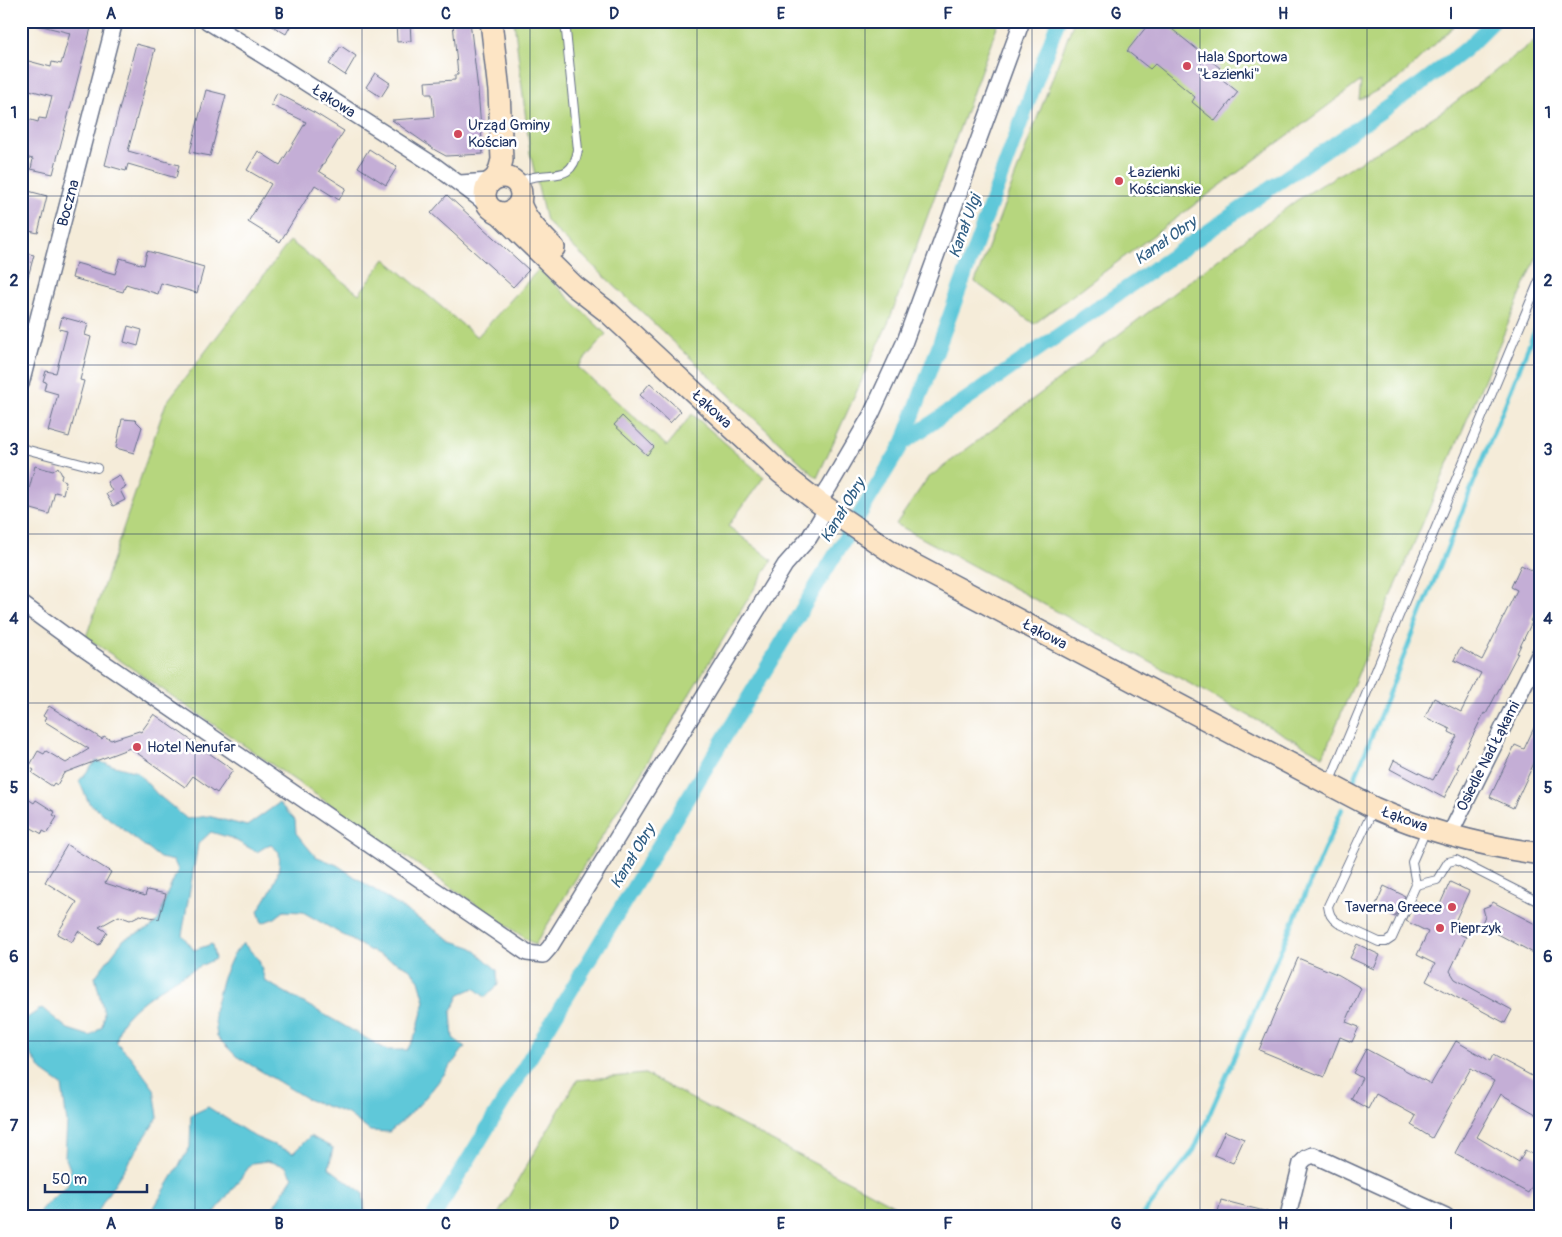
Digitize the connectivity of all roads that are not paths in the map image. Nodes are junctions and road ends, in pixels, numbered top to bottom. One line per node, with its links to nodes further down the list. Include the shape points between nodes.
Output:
1 (115, 21): 13 (street, Boczna)
2 (207, 21): 8 (street, Łąkowa)
3 (491, 21): 6 (street)
4 (564, 21): 9 (lane, via 578,150 576,160 573,168 565,172 528,178)
5 (1022, 21): 16 (street, via 905,341 871,415 829,487)
6 (499, 91): 7 (street, via 502,160); 9 (street, via 514,137)
7 (493, 180): 8 (street); 9 (street, via 508,177); 10 (street, via 485,193)
8 (460, 183): 10 (street, Łąkowa)
9 (519, 193): 10 (street, via 511,211); 12 (street, Łąkowa, via 522,210 538,233 583,276)
10 (493, 208): 12 (street, Łąkowa, via 574,286)
11 (1541, 276): 19 (lane)
12 (609, 313): 16 (street, Łąkowa, via 781,473)
13 (21, 384)
14 (21, 448): 15 (lane)
15 (96, 468)
16 (825, 507): 17 (street, via 809,538 785,564 543,955 527,953); 19 (street, Łąkowa, via 907,561)
17 (21, 603)
18 (1541, 652): 22 (street, Osiedle Nad Łąkami)
19 (1328, 785): 20 (street, Łąkowa)
20 (1374, 808): 21 (street, Łąkowa); 24 (lane, via 1328,906 1332,919 1379,942 1386,942 1392,938)
21 (1427, 828): 22 (street, Łąkowa); 24 (lane, via 1412,862)
22 (1450, 834): 23 (street, Łąkowa)
23 (1541, 854)
24 (1416, 886): 25 (lane, via 1437,880 1448,862 1456,860)
25 (1541, 903)
26 (1288, 1216): 27 (street, via 1301,1163 1313,1155)
27 (1446, 1216)

